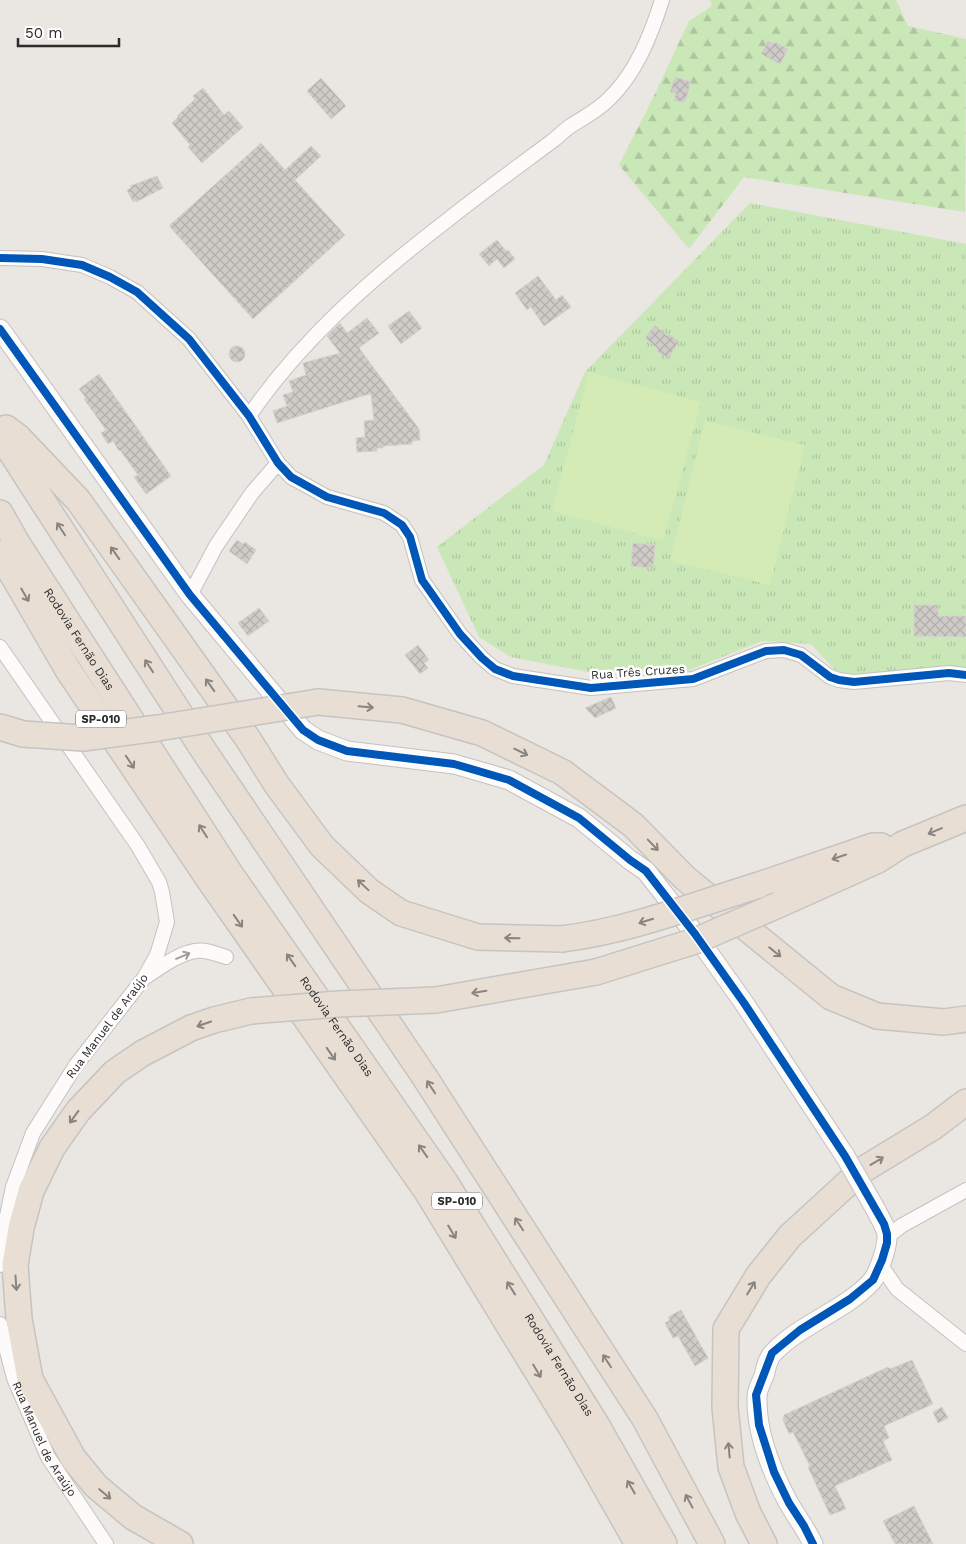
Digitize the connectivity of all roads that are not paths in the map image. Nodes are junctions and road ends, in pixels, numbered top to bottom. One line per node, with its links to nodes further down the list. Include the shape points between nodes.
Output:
1 (662, 0): 4 (street, via 636,63 610,99 571,125 388,266 294,358)
2 (0, 258): 4 (street, Rua Três Cruzes, via 42,259 82,265 137,292 189,339)
3 (0, 330): 10 (street)
4 (249, 416): 7 (street, Rua Três Cruzes)
5 (0, 424): 15 (highway, one-way to 5, bridge, via 873,846 759,885 588,936 561,939 478,937 401,912 369,891 322,846 78,500 18,437)
6 (0, 435): 30 (highway, one-way to 6, via 645,1419 424,1076 204,751)
7 (278, 464): 10 (street, via 252,493 216,546); 12 (street, Rua Três Cruzes, via 291,477 328,497 384,513 402,525 410,538 422,580 460,634 495,669 513,676 590,688 693,679 766,650 784,650 801,655 830,677 854,682 949,672)
8 (0, 513): 29 (highway, Rodovia Fernão Dias / SP-010, one-way to 8, via 596,1424 445,1182 229,872 16,543)
9 (0, 553): 28 (highway, Rodovia Fernão Dias / SP-010, one-way to 28, via 74,678 210,881 426,1190 576,1435)
10 (190, 595): 21 (street, bridge, via 303,730 318,740 347,751 454,764 509,780 579,818 646,871 744,1002 845,1156 884,1224)
11 (0, 647): 17 (street, Rua Manuel de Araújo, via 138,846 159,882 167,922 157,955)
12 (966, 675)
13 (0, 727): 18 (highway, one-way to 18, bridge, via 23,734 83,738 318,702 402,710 482,733 562,772 634,825 685,878 830,997 877,1016 944,1022)
14 (966, 818): 15 (highway, one-way to 15)
15 (903, 844): 27 (highway, one-way to 27, bridge, via 878,860 695,941 596,972 436,1000 251,1011 214,1020 171,1037 116,1072 78,1111 52,1148 31,1191 15,1265 18,1319 30,1379 73,1458 96,1486 132,1517)
16 (226, 957): 17 (street, one-way to 16, via 195,951)
17 (144, 978): 23 (street, Rua Manuel de Araújo, via 76,1065 33,1133 13,1187)
18 (966, 1019)
19 (966, 1102): 31 (highway, one-way to 19, via 730,1467 725,1408 726,1329 758,1276 790,1236 861,1171 933,1128)
20 (966, 1190): 21 (street)
21 (886, 1237): 22 (street)
22 (880, 1264): 25 (street, via 897,1290); 32 (street, via 873,1280 850,1299 800,1330 772,1353 756,1395 759,1425 774,1472)
23 (0, 1265)
24 (0, 1324): 26 (street, Rua Manuel de Araújo, via 14,1378 48,1458)
25 (966, 1344)
26 (106, 1544)
27 (180, 1544)
28 (638, 1544)
29 (664, 1544)
30 (712, 1544)
31 (764, 1544)
32 (813, 1544)

